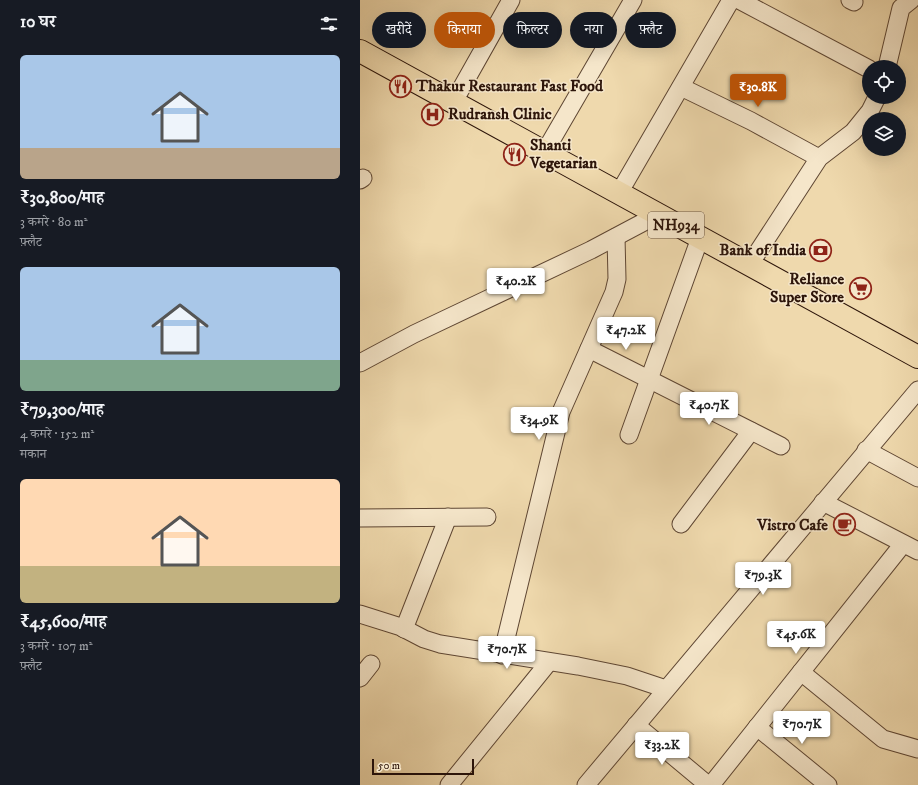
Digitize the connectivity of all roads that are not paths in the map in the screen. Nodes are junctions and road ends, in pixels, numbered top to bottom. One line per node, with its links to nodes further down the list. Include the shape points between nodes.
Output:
1 (511, 0): 10 (street)
2 (633, 0): 12 (street)
3 (731, 0): 9 (street)
4 (738, 0): 8 (street)
5 (911, 0): 7 (street, via 901,8)
6 (362, 56): 10 (highway, NH934, via 425,86)
7 (889, 60)
8 (862, 65)
9 (681, 87): 13 (street); 14 (street)
10 (453, 103): 12 (highway, NH934)
11 (874, 104): 13 (street, via 853,132)
12 (544, 152): 14 (highway, NH934)
13 (819, 158): 18 (street)
14 (619, 193): 15 (highway, NH934)
15 (657, 215): 16 (street); 17 (highway, NH934)
16 (616, 237): 19 (street, via 617,279 614,292); 21 (street)
17 (700, 238): 18 (highway, NH934); 22 (street)
18 (750, 264): 20 (highway, NH934)
19 (589, 349): 22 (street); 39 (street, via 560,417)
20 (918, 357)
21 (360, 362)
22 (649, 379): 25 (street); 26 (street)
23 (918, 390): 24 (street)
24 (913, 407): 28 (street)
25 (751, 431): 27 (street); 34 (street)
26 (629, 435)
27 (781, 446)
28 (866, 450): 29 (street); 30 (street)
29 (918, 478)
30 (822, 502): 35 (street); 44 (street)
31 (448, 517): 32 (street); 33 (street); 38 (street)
32 (487, 517)
33 (360, 518)
34 (681, 524)
35 (903, 544): 36 (street); 42 (street)
36 (918, 551)
37 (360, 614): 38 (street)
38 (404, 628): 39 (street, via 432,643)
39 (502, 655): 40 (street)
40 (550, 662): 44 (street, via 627,676); 48 (street)
41 (371, 664): 43 (street)
42 (802, 672): 46 (street); 47 (street, via 883,740)
43 (360, 678)
44 (666, 689): 45 (street)
45 (636, 725): 49 (street); 50 (street)
46 (757, 727): 51 (street); 52 (street)
47 (918, 749)
48 (449, 785)
49 (586, 785)
50 (708, 785)
51 (711, 785)
52 (828, 785)

